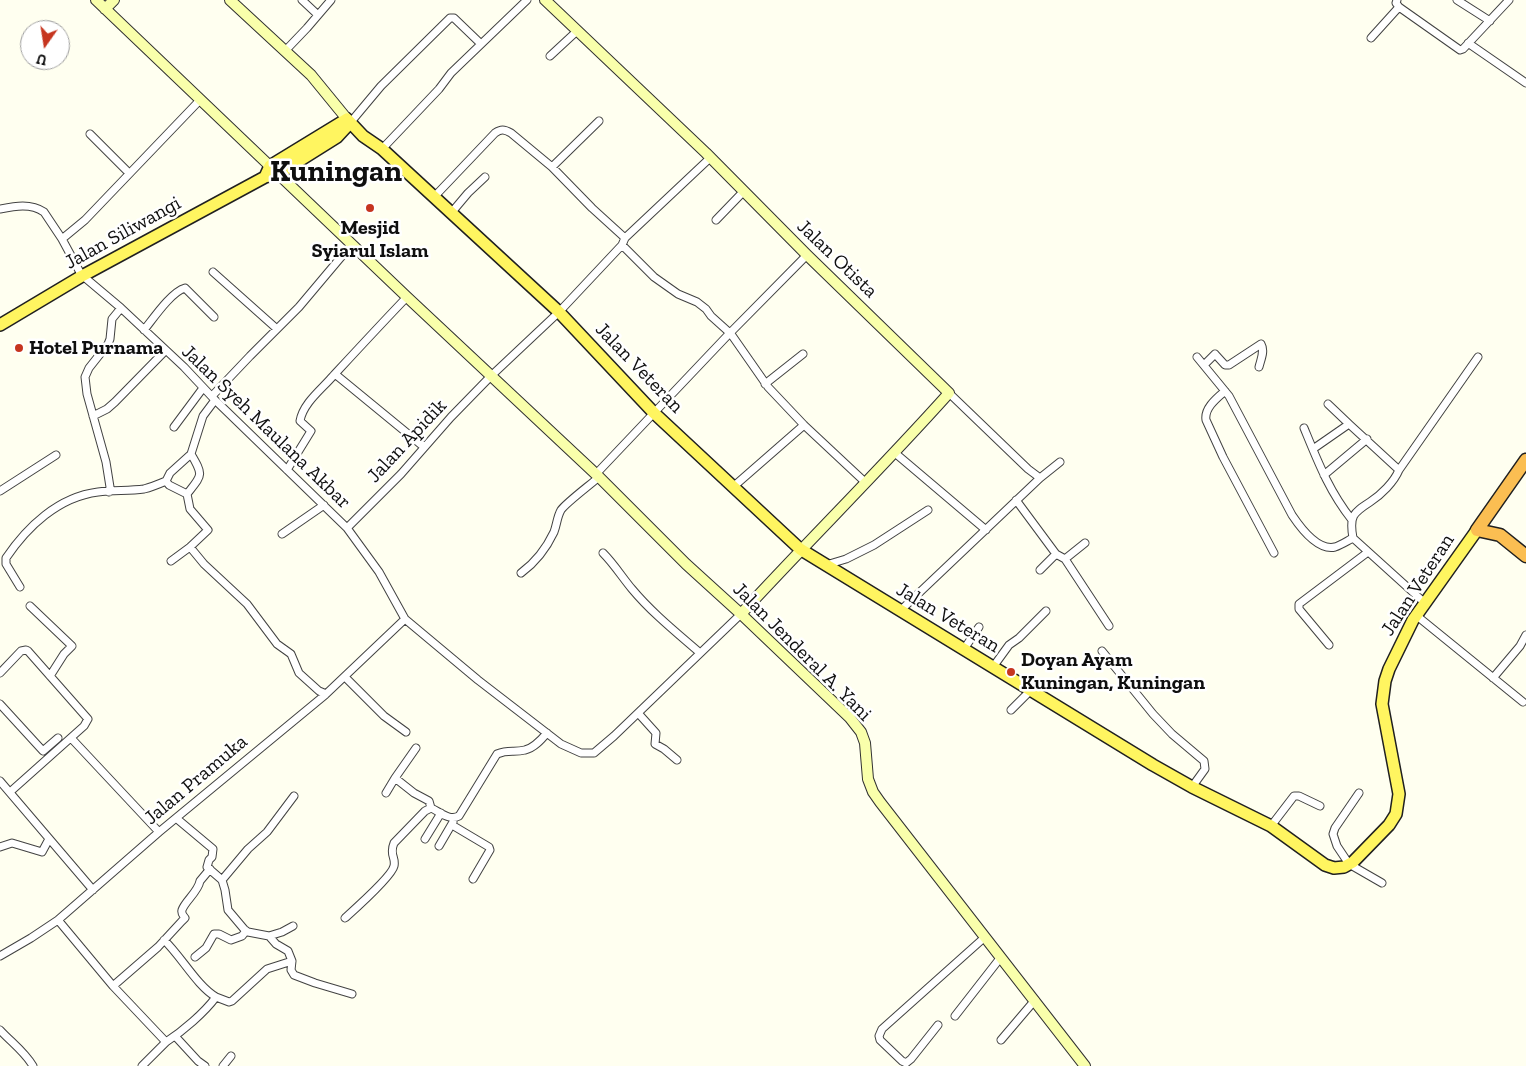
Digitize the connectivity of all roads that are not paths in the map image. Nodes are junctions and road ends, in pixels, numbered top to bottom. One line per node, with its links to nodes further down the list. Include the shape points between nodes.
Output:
1 (96, 0): 11 (main road, Jalan Jenderal A. Yani)
2 (114, 0): 11 (main road)
3 (230, 0): 18 (main road)
4 (302, 0): 12 (street)
5 (331, 0): 12 (street)
6 (527, 0): 16 (street)
7 (1457, 0): 13 (street)
8 (1509, 0): 13 (street)
9 (547, 1): 14 (main road, Jalan Otista)
10 (1398, 4): 15 (street); 17 (street, via 1459,49)
11 (105, 9): 21 (main road, Jalan Jenderal A. Yani)
12 (318, 15): 18 (street)
13 (1490, 21): 17 (street)
14 (577, 31): 19 (street); 26 (main road, Jalan Otista)
15 (1371, 38)
16 (480, 43): 22 (street, via 454,18 450,18); 25 (street)
17 (1468, 43): 20 (street)
18 (285, 51): 22 (main road, via 311,76)
19 (550, 56)
20 (1526, 83)
21 (200, 100): 28 (main road, Jalan Jenderal A. Yani); 29 (street)
22 (348, 121): 25 (main road, Jalan Veteran); 28 (main road, Jalan Siliwangi, via 337,137)
23 (599, 121): 27 (street)
24 (90, 134): 29 (street)
25 (382, 149): 32 (main road, Jalan Veteran)
26 (710, 158): 31 (main road, Jalan Otista); 37 (street, Jalan Apidik)
27 (552, 167): 32 (street, via 511,133 500,130); 37 (street)
28 (271, 172): 38 (main road, Jalan Jenderal A. Yani); 41 (main road, Jalan Siliwangi)
29 (129, 173): 36 (street)
30 (485, 177): 34 (street)
31 (744, 191): 35 (street); 39 (main road, Jalan Otista)
32 (434, 197): 34 (main road, Jalan Veteran)
33 (0, 209): 36 (street, via 25,206 40,209)
34 (452, 212): 44 (main road, Jalan Veteran)
35 (716, 220)
36 (62, 239): 41 (street)
37 (623, 242): 44 (street, Jalan Apidik); 49 (street, via 654,277 678,294 697,302)
38 (352, 244): 42 (main road, Jalan Jenderal A. Yani); 47 (street)
39 (807, 255): 49 (street); 61 (main road, Jalan Otista)
40 (212, 272): 47 (street)
41 (82, 276): 43 (street, Jalan Syeh Maulana Akbar); 46 (main road, Jalan Siliwangi)
42 (407, 297): 56 (street); 57 (main road, Jalan Jenderal A. Yani)
43 (121, 308): 48 (street, Jalan Syeh Maulana Akbar); 65 (street, via 112,319 108,344 85,376)
44 (559, 312): 57 (street, Jalan Apidik); 64 (main road, Jalan Veteran)
45 (214, 317): 48 (street, via 184,288 169,300)
46 (0, 325)
47 (277, 329): 62 (street)
48 (144, 330): 50 (street, Jalan Syeh Maulana Akbar)
49 (730, 334): 58 (street); 64 (street)
50 (165, 351): 59 (street, Jalan Syeh Maulana Akbar); 65 (street, via 130,388 105,410)
51 (803, 354): 58 (street)
52 (1197, 357): 54 (street)
53 (1478, 357): 79 (street)
54 (1204, 365): 55 (street, via 1215,354 1229,365 1261,344 1263,353); 60 (street)
55 (1259, 367)
56 (335, 374): 71 (street); 78 (street, via 302,413 300,421 311,431)
57 (491, 376): 71 (street, Jalan Apidik); 81 (main road, Jalan Jenderal A. Yani)
58 (765, 384): 67 (street)
59 (203, 388): 62 (street, Jalan Syeh Maulana Akbar); 68 (street)
60 (1225, 391): 99 (street, via 1303,531 1330,548); 105 (street, via 1210,406 1206,420)
61 (950, 393): 73 (main road); 82 (street)
62 (214, 398): 74 (street); 78 (street, Jalan Syeh Maulana Akbar)
63 (1328, 404): 66 (street)
64 (654, 413): 81 (street); 85 (main road, Jalan Veteran)
65 (94, 415): 87 (street)
66 (1349, 424): 70 (street); 72 (street)
67 (804, 425): 84 (street); 85 (street)
68 (174, 427)
69 (1304, 428): 72 (street)
70 (1367, 439): 79 (street); 80 (street)
71 (424, 447): 94 (street, Jalan Apidik)
72 (1313, 450): 80 (street)
73 (895, 453): 84 (main road); 95 (street)
74 (191, 454): 83 (street, via 170,473); 88 (street, via 200,474)
75 (56, 455): 86 (street)
76 (1526, 460): 92 (highway, Jalan Veteran)
77 (1060, 462): 82 (street)
78 (287, 470): 90 (street, Jalan Syeh Maulana Akbar)
79 (1399, 470): 93 (street, via 1381,493 1360,508)
80 (1324, 475): 93 (street)
81 (598, 476): 112 (street, via 563,508 548,545); 118 (main road, Jalan Jenderal A. Yani)
82 (1040, 478): 89 (street)
83 (166, 481): 87 (street, via 146,488); 88 (street)
84 (866, 483): 102 (main road)
85 (733, 487): 102 (main road, Jalan Veteran)
86 (0, 491)
87 (113, 492): 113 (street, via 98,492 70,500 38,521 17,542 6,558 6,564)
88 (187, 494): 101 (street, via 190,509 208,530)
89 (1016, 500): 95 (street); 106 (street)
90 (324, 505): 94 (street, Jalan Syeh Maulana Akbar); 97 (street)
91 (928, 510): 110 (street, via 874,545)
92 (1489, 513): 96 (highway, Jalan Veteran); 98 (highway)
93 (1352, 520): 99 (street)
94 (347, 528): 120 (street, Jalan Syeh Maulana Akbar, via 379,572)
95 (986, 530): 116 (street)
96 (1476, 530): 98 (highway); 114 (main road, Jalan Veteran)
97 (282, 534)
98 (1500, 535): 107 (highway)
99 (1353, 538): 103 (street)
100 (1085, 543): 108 (street)
101 (190, 547): 109 (street); 134 (street, via 247,604 276,644 291,654 299,673)
102 (800, 549): 110 (main road, Jalan Veteran); 118 (main road)
103 (1368, 552): 114 (street); 124 (street, via 1299,604 1299,609)
104 (603, 553): 127 (street, via 632,589)
105 (1274, 553)
106 (1056, 554): 108 (street); 111 (street)
107 (1526, 556)
108 (1065, 560): 121 (street)
109 (171, 561)
110 (826, 565): 116 (main road, Jalan Veteran)
111 (1040, 570)
112 (521, 573)
113 (20, 587)
114 (1426, 604): 119 (main road, Jalan Veteran)
115 (30, 606): 130 (street, via 72,646)
116 (900, 611): 125 (main road, Jalan Veteran)
117 (1046, 611): 128 (street, via 1009,645)
118 (741, 614): 127 (street); 175 (main road, Jalan Jenderal A. Yani, via 861,732 873,792 922,859)
119 (1417, 616): 132 (street); 164 (main road, Jalan Veteran, via 1389,669 1382,704 1399,794 1396,814)
120 (405, 619): 131 (street, Jalan Pramuka); 140 (street)
121 (1109, 626)
122 (979, 628): 125 (street)
123 (1526, 635): 132 (street)
124 (1329, 644)
125 (964, 649): 128 (main road, Jalan Veteran)
126 (1102, 651): 147 (street, via 1153,714 1204,761 1205,769)
127 (700, 653): 138 (street)
128 (993, 667): 133 (main road, Jalan Veteran)
129 (0, 672): 130 (street, via 26,650)
130 (50, 676): 142 (street, via 88,719)
131 (345, 677): 134 (street, Jalan Pramuka); 139 (street, via 384,716)
132 (1493, 678): 135 (street)
133 (1030, 691): 137 (street); 147 (main road, Jalan Veteran)
134 (326, 694): 155 (street, Jalan Pramuka)
135 (1523, 702)
136 (0, 704): 141 (street, via 43,751)
137 (1011, 710)
138 (638, 713): 140 (street, via 594,753 581,753); 144 (street, via 656,733 655,744)
139 (406, 732)
140 (547, 733): 156 (street, via 526,750 497,754)
141 (58, 738)
142 (71, 738): 148 (street); 159 (street)
143 (416, 748): 145 (street)
144 (677, 760)
145 (395, 778): 149 (street); 153 (street, via 430,801)
146 (0, 781): 148 (street)
147 (1192, 787): 158 (main road, Jalan Veteran)
148 (10, 792): 160 (street)
149 (386, 792)
150 (1359, 793): 164 (street, via 1333,834 1337,846)
151 (294, 796): 167 (street, via 267,832)
152 (1320, 806): 158 (street, via 1294,796)
153 (431, 808): 154 (street); 170 (street, via 395,842 391,850 394,867 390,874)
154 (441, 813): 156 (street); 161 (street)
155 (176, 818): 159 (street, Jalan Pramuka); 165 (street, via 213,849 207,867)
156 (456, 818): 157 (street)
157 (452, 825): 163 (street); 166 (street, via 489,848)
158 (1271, 826): 164 (main road, Jalan Veteran, via 1325,865 1344,868)
159 (159, 832): 169 (street, Jalan Pramuka)
160 (49, 839): 162 (street, via 42,852 12,843); 169 (street)
161 (425, 839)
162 (0, 846)
163 (439, 846)
164 (1351, 863): 168 (street)
165 (210, 869): 167 (street); 176 (street, via 182,909 184,919)
166 (472, 879)
167 (222, 880): 173 (street, via 228,910)
168 (1382, 884)
169 (93, 890): 171 (street, Jalan Pramuka)
170 (345, 918)
171 (58, 920): 177 (street, Jalan Pramuka); 181 (street)
172 (293, 926): 174 (street)
173 (246, 931): 174 (street); 178 (street, via 231,940 214,934 206,948)
174 (269, 936): 180 (street, via 288,951)
175 (986, 937): 179 (main road, Jalan Jenderal A. Yani); 186 (street, via 882,1029 879,1036 906,1062)
176 (164, 940): 181 (street); 183 (street, via 208,992)
177 (0, 956)
178 (195, 957)
179 (1001, 957): 184 (main road, Jalan Jenderal A. Yani); 185 (street)
180 (292, 961): 182 (street, via 294,975); 183 (street, via 267,968 232,1001)
181 (113, 986): 190 (street)
182 (352, 994)
183 (216, 997): 188 (street)
184 (1034, 1000): 189 (street); 196 (main road, Jalan Jenderal A. Yani)
185 (954, 1016)
186 (938, 1026)
187 (0, 1030): 192 (street)
188 (175, 1036): 190 (street); 194 (street)
189 (1001, 1040)
190 (166, 1042): 193 (street)
191 (231, 1056): 195 (street)
192 (34, 1066)
193 (142, 1066)
194 (204, 1066)
195 (223, 1066)
196 (1084, 1066)

